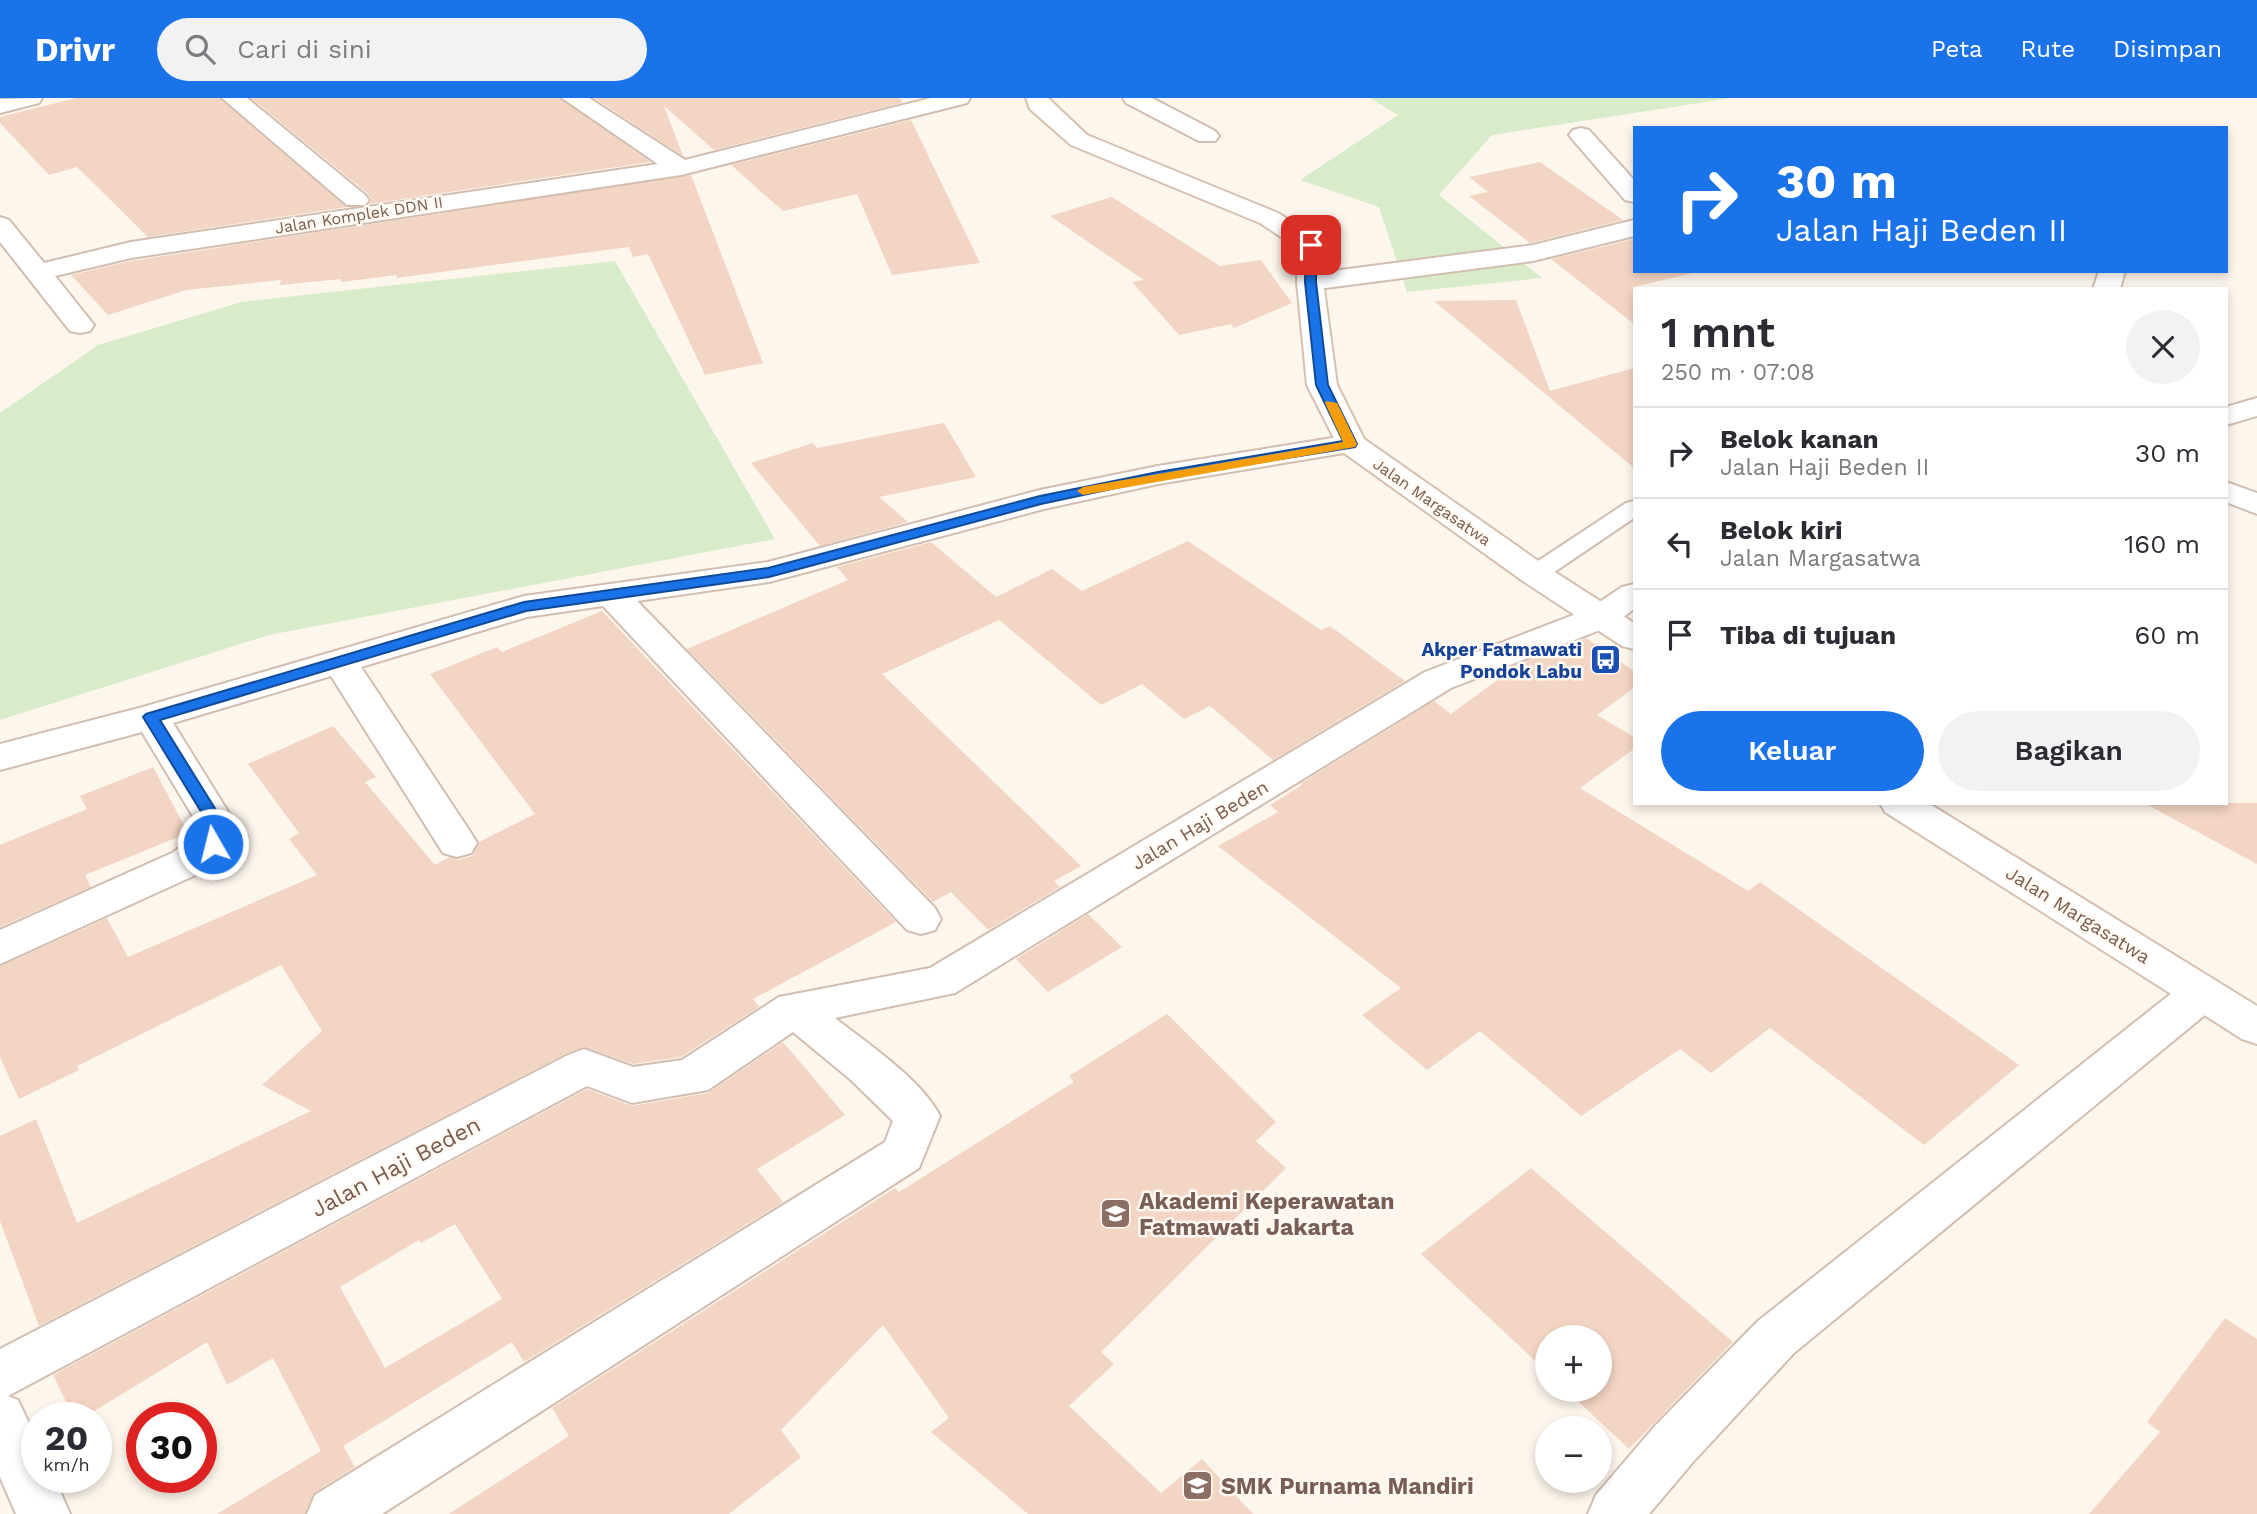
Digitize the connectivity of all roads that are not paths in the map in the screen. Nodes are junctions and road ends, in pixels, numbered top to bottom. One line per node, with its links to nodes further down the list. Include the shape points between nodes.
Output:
1 (32, 98): 7 (street)
2 (233, 98): 12 (street, Jalan Komplek DDN II)
3 (573, 98): 10 (street)
4 (959, 98): 10 (street, Jalan Komplek DDN II)
5 (1037, 98): 16 (street, Jalan Margasatwa, via 1038,104 1079,139 1269,218 1311,245)
6 (1134, 98): 9 (street)
7 (0, 106)
8 (1581, 135): 11 (street)
9 (1207, 136)
10 (681, 168): 15 (street, Jalan Komplek DDN II, via 131,250)
11 (1633, 194)
12 (356, 200)
13 (0, 225): 15 (street)
14 (1633, 228): 16 (street, via 1533,253)
15 (39, 272): 17 (street)
16 (1310, 282): 20 (street, Jalan Margasatwa, via 1322,385)
17 (80, 325)
18 (2257, 407): 19 (street)
19 (2228, 415)
20 (1351, 444): 24 (street, Jalan Margasatwa); 25 (street, via 1158,475 1040,500 769,572)
21 (2228, 492): 22 (street)
22 (2257, 504)
23 (1633, 509): 24 (lane)
24 (1535, 574): 27 (street, Jalan Margasatwa)
25 (611, 594): 29 (street, via 524,607); 34 (street)
26 (1633, 595): 27 (street, Jalan Haji Beden)
27 (1601, 617): 28 (street, Jalan Margasatwa); 37 (street, Jalan Haji Beden, via 1438,680 940,982)
28 (1633, 637)
29 (339, 660): 30 (street); 33 (street)
30 (151, 717): 31 (street); 35 (street, via 216,823 213,844 186,863)
31 (0, 757)
32 (1902, 805): 36 (street, Jalan Margasatwa)
33 (457, 843)
34 (921, 919)
35 (0, 948)
36 (2202, 993): 38 (street, Jalan Margasatwa); 43 (street, via 1776,1337)
37 (794, 1009): 39 (street, Jalan Haji Beden, via 692,1077 632,1085 584,1068); 42 (street, via 917,1116 903,1154)
38 (2257, 1027)
39 (0, 1375)
40 (0, 1417): 41 (street)
41 (43, 1514)
42 (334, 1514)
43 (1615, 1514)

